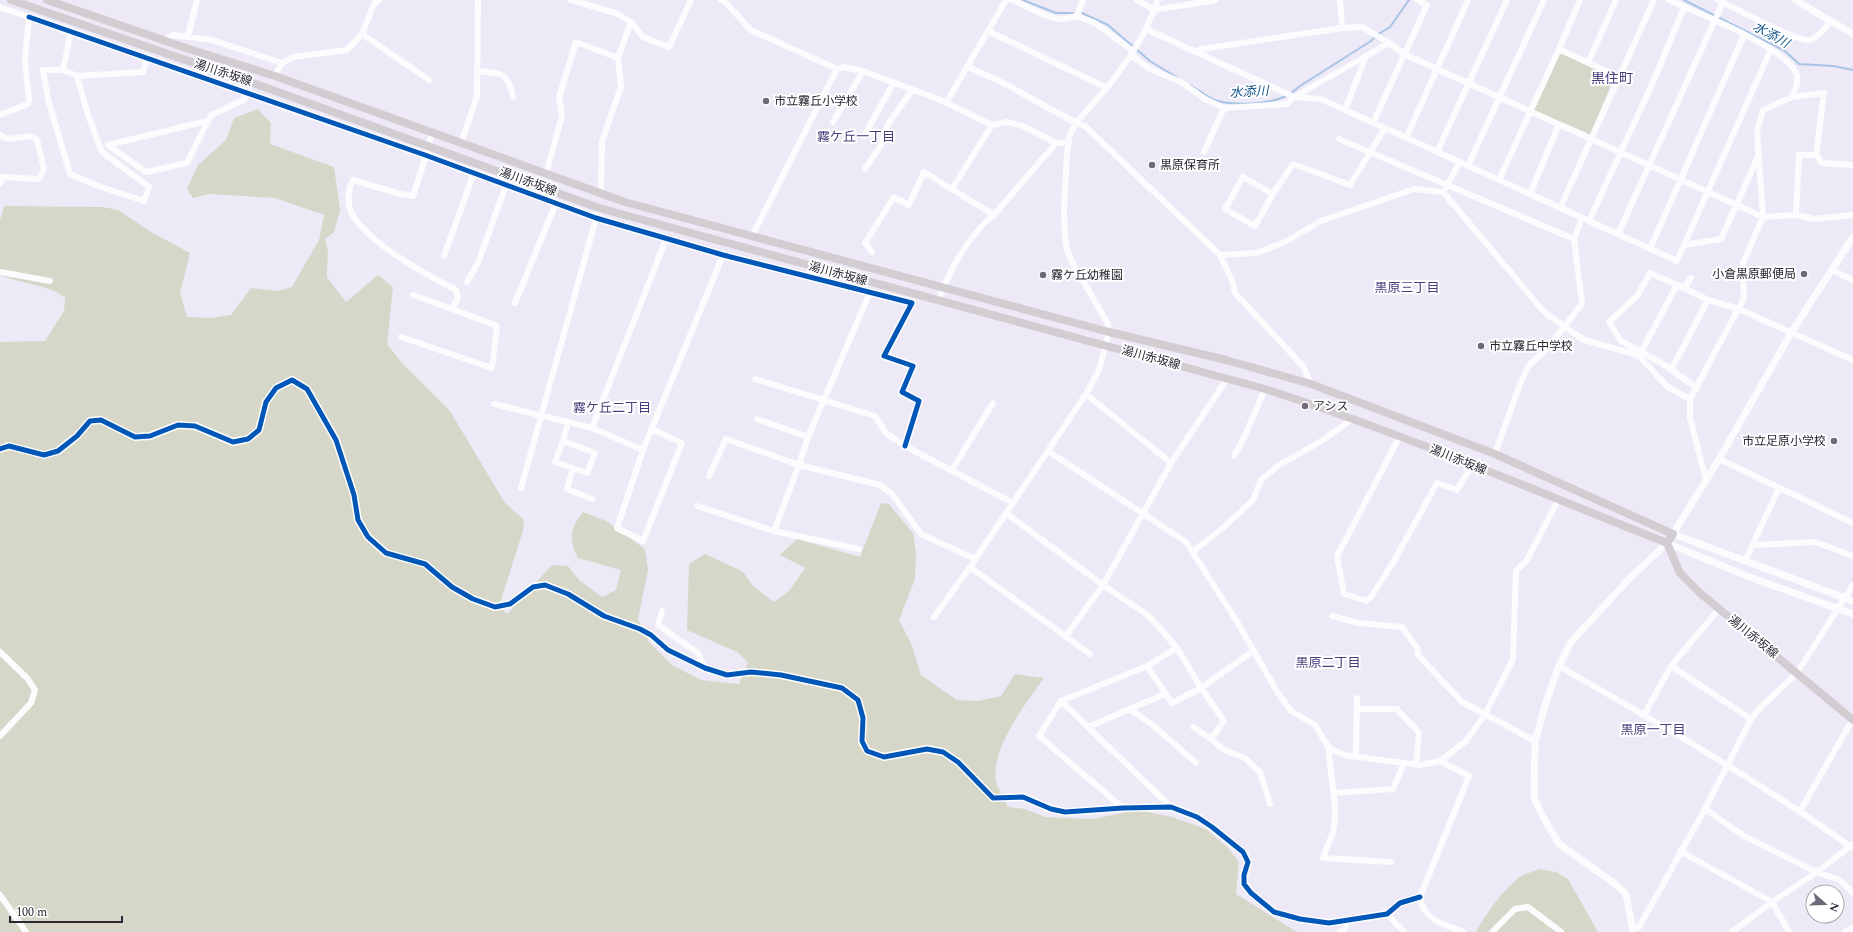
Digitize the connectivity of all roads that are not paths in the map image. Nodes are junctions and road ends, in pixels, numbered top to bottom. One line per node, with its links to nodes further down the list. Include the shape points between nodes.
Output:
1 (11, 0): 94 (main road, 湯川赤坂線)
2 (48, 0): 42 (main road, 湯川赤坂線)
3 (197, 0): 41 (street)
4 (379, 0): 38 (street, via 374,4)
5 (478, 0): 58 (street)
6 (571, 0): 33 (street, via 615,13)
7 (691, 0): 33 (street, via 669,47 643,37)
8 (721, 0): 55 (street, via 751,30)
9 (1006, 0): 36 (street)
10 (1011, 0): 29 (street, via 1041,14 1060,19)
11 (1083, 0): 29 (street)
12 (1137, 0): 28 (street)
13 (1158, 0): 28 (street)
14 (1216, 0): 28 (street)
15 (1340, 0): 34 (street)
16 (1417, 0): 48 (street, via 1427,5)
17 (1468, 0): 56 (street)
18 (1507, 0): 65 (street)
19 (1544, 0): 72 (street)
20 (1580, 0): 45 (street)
21 (1616, 0): 53 (street)
22 (1654, 0): 62 (street)
23 (1669, 0): 27 (street)
24 (1795, 0): 32 (street)
25 (1721, 1): 31 (street); 32 (street, via 1788,34 1806,40 1811,39)
26 (0, 7): 30 (street)
27 (1684, 7): 31 (street); 98 (street, via 1654,80)
28 (1154, 10): 35 (street)
29 (1077, 16): 47 (street, via 1095,23)
30 (29, 17): 37 (street); 77 (street, via 25,60 28,104)
31 (1717, 17): 40 (street); 105 (street)
32 (1831, 21): 39 (street)
33 (631, 22): 51 (street)
34 (1342, 28): 43 (street, via 1362,27); 46 (street)
35 (1146, 29): 46 (street); 47 (street)
36 (988, 31): 54 (street); 66 (street)
37 (71, 32): 50 (street); 57 (street)
38 (362, 34): 52 (street, via 347,50 293,57); 63 (street)
39 (1853, 34)
40 (1744, 35): 44 (street); 109 (street)
41 (188, 36): 42 (street, via 173,35); 52 (street, via 212,40)
42 (164, 41): 61 (main road, 湯川赤坂線)
43 (1390, 43): 48 (street); 49 (street)
44 (1771, 49): 71 (street, via 1796,72 1798,86); 116 (street)
45 (1559, 50): 53 (street); 76 (street)
46 (1195, 52): 69 (street)
47 (1132, 53): 66 (street); 74 (street, via 1150,69 1181,82 1204,99)
48 (1404, 54): 56 (street); 81 (street)
49 (1366, 56): 69 (street); 75 (street)
50 (147, 58): 60 (street, via 143,72); 68 (street)
51 (618, 58): 108 (street, via 576,42 559,98 562,116); 117 (street, via 621,87 602,141)
52 (282, 63): 61 (street)
53 (1588, 63): 62 (street)
54 (967, 66): 73 (street); 80 (street)
55 (837, 68): 59 (street); 132 (street)
56 (1436, 69): 65 (street); 88 (street)
57 (64, 70): 60 (street); 60 (street, via 43,70 48,100 70,174 94,185 144,201 149,187 102,152)
58 (476, 71): 70 (street, via 501,73 510,82); 93 (street, via 477,96)
59 (863, 71): 64 (street); 79 (street)
60 (77, 76)
61 (275, 76): 85 (main road, 湯川赤坂線)
62 (1619, 77): 90 (street)
63 (429, 80)
64 (894, 82): 67 (street); 87 (street)
65 (1468, 84): 72 (street); 97 (street)
66 (1107, 88): 80 (street)
67 (913, 89): 73 (street); 106 (street, via 888,124 881,145)
68 (248, 94): 78 (street, via 242,101 211,115); 99 (street)
69 (1294, 96): 74 (street, via 1287,104); 75 (street, via 1321,99)
70 (513, 97)
71 (1792, 97): 100 (street, via 1824,92); 101 (street, via 1763,110 1757,132)
72 (1499, 98): 76 (street); 104 (street)
73 (946, 102): 83 (street)
74 (1224, 108): 96 (street)
75 (1345, 110): 81 (street)
76 (1529, 111): 82 (street); 110 (street)
77 (1, 112)
78 (207, 121): 78 (street, via 187,163 146,172 108,145)
79 (833, 122)
80 (1076, 123): 92 (street); 140 (street, via 1085,126)
81 (1373, 123): 84 (street)
82 (1559, 124): 90 (street); 119 (street)
83 (992, 125): 91 (street, via 1007,122); 114 (street)
84 (1385, 128): 88 (street); 95 (street)
85 (431, 133): 93 (main road, 湯川赤坂線); 94 (street)
86 (0, 135): 111 (street, via 6,139 32,136 37,140 44,169 39,179 2,177)
87 (864, 136)
88 (1406, 138): 97 (street)
89 (1339, 139): 95 (street)
90 (1592, 139): 98 (street); 123 (street)
91 (1056, 142): 92 (street); 124 (street)
92 (1069, 142): 159 (street, via 1064,209 1067,250 1108,324)
93 (461, 143): 108 (main road, 湯川赤坂線)
94 (429, 147): 99 (street); 122 (main road, 湯川赤坂線)
95 (1371, 151): 112 (street); 118 (street, via 1350,185 1293,164)
96 (1204, 152)
97 (1437, 152): 102 (street)
98 (1620, 152): 105 (street); 130 (street)
99 (425, 155): 107 (street); 156 (street, via 413,196 353,180 348,189 351,211 365,231 398,256 456,290 458,298)
100 (1816, 155): 103 (street, via 1822,164); 125 (street, via 1799,155)
101 (1759, 156): 121 (street); 127 (street)
102 (1460, 162): 104 (street); 112 (street)
103 (1853, 165)
104 (1468, 166): 110 (street)
105 (1649, 166): 109 (street); 131 (street)
106 (865, 169)
107 (474, 173): 113 (street); 141 (street)
108 (546, 174): 117 (main road, 湯川赤坂線)
109 (1680, 179): 116 (street); 137 (street)
110 (1499, 180): 119 (street)
111 (0, 183)
112 (1447, 184): 115 (street); 135 (street)
113 (506, 185): 120 (street); 147 (street, via 478,263)
114 (952, 189): 124 (street); 138 (street, via 924,172 909,205 894,196 865,242)
115 (1443, 192): 140 (street, via 1414,189 1321,221 1285,242 1256,253); 158 (street, via 1546,313)
116 (1709, 192): 121 (street); 136 (street)
117 (601, 194): 132 (main road, 湯川赤坂線)
118 (1273, 194): 118 (street, via 1243,176 1225,209 1255,226)
119 (1530, 194): 123 (street)
120 (556, 203): 128 (street); 155 (street)
121 (1736, 205): 127 (street); 136 (street, via 1721,239)
122 (599, 208): 128 (street); 154 (main road, 湯川赤坂線)
123 (1560, 208): 129 (street)
124 (994, 215): 149 (street, via 982,224 956,262)
125 (1796, 215): 126 (street, via 1814,219); 127 (street)
126 (1853, 215)
127 (1763, 217): 157 (street, via 1743,263 1744,298)
128 (596, 218): 134 (street); 176 (street)
129 (1582, 218): 130 (street); 135 (street)
130 (1589, 221): 131 (street)
131 (1618, 234): 137 (street)
132 (752, 236): 149 (main road, 湯川赤坂線)
133 (1853, 237): 142 (street)
134 (666, 239): 139 (street); 180 (street)
135 (1574, 239): 158 (street, via 1582,304)
136 (1684, 245): 137 (street, via 1677,261)
137 (1650, 249)
138 (872, 252)
139 (722, 255): 151 (street); 181 (street)
140 (1220, 255): 168 (street, via 1235,293 1303,366)
141 (444, 256)
142 (1832, 270): 145 (street); 160 (street)
143 (0, 272): 146 (street)
144 (1691, 278): 150 (street)
145 (1853, 280)
146 (50, 281)
147 (467, 282)
148 (1677, 285): 150 (street); 163 (street); 163 (street, via 1650,273 1637,296 1609,322 1621,341)
149 (944, 287): 154 (street); 159 (main road, 湯川赤坂線)
150 (1684, 288): 153 (street)
151 (870, 292): 173 (street); 185 (street, via 912,303 884,356 913,366 902,392 919,401)
152 (413, 296): 156 (street)
153 (1708, 300): 157 (street); 165 (street)
154 (938, 301): 162 (main road, 湯川赤坂線)
155 (515, 303)
156 (452, 309): 161 (street, via 497,326 492,368)
157 (1739, 309): 160 (street); 169 (street)
158 (1564, 327): 172 (street, via 1584,340 1638,355 1668,387); 189 (street, via 1545,351 1529,365)
159 (1109, 332): 162 (street); 168 (main road, 湯川赤坂線, via 1226,360)
160 (1791, 333): 164 (street); 191 (street)
161 (401, 337)
162 (1105, 345): 166 (main road, 湯川赤坂線); 171 (street, via 1099,370)
163 (1641, 352): 165 (street)
164 (1853, 360)
165 (1671, 370): 169 (street)
166 (1227, 379): 170 (main road, 湯川赤坂線); 192 (street)
167 (755, 380): 173 (street)
168 (1310, 384): 189 (main road, 湯川赤坂線)
169 (1697, 388): 172 (street)
170 (1265, 389): 177 (main road, 湯川赤坂線); 190 (street, via 1244,440)
171 (1086, 394): 188 (street); 192 (street)
172 (1690, 399): 198 (street, via 1690,418)
173 (824, 401): 183 (street); 185 (street, via 875,416 886,434)
174 (993, 403): 196 (street)
175 (494, 404): 176 (street)
176 (540, 416): 179 (street); 199 (street)
177 (1351, 417): 182 (main road, 湯川赤坂線); 213 (street, via 1326,439 1280,465 1262,480 1253,500)
178 (756, 419): 183 (street)
179 (568, 423): 180 (street); 184 (street)
180 (592, 428): 187 (street)
181 (651, 429): 187 (street); 187 (street, via 682,443 643,542 617,528)
182 (1400, 436): 194 (main road, 湯川赤坂線); 194 (street, via 1337,556 1344,594 1367,600 1371,597 1437,483 1457,490)
183 (808, 437): 193 (street)
184 (563, 441): 195 (street, via 555,462); 195 (street, via 595,453 587,473)
185 (905, 446): 196 (street)
186 (0, 449): 236 (street, via 9,446 44,455 58,451 77,436 90,421 101,420 135,437 150,436 178,425 195,426 233,442 248,439 259,430 266,402 276,388 292,380 307,389 336,440 354,495 358,520 368,536 386,553 426,564 452,587 473,599 495,607 510,604 533,587 545,585 568,594 604,616 640,629 668,650)
187 (643, 450)
188 (1048, 451): 203 (street); 206 (street)
189 (1495, 454): 209 (main road, 湯川赤坂線)
190 (1234, 456)
191 (1719, 459): 198 (street); 200 (street)
192 (1171, 463): 206 (street)
193 (799, 465): 197 (street, via 726,439); 208 (street); 215 (street, via 880,485 892,494 921,534)
194 (1472, 465): 202 (main road, 湯川赤坂線)
195 (573, 468): 201 (street, via 567,489)
196 (952, 470): 203 (street)
197 (709, 476)
198 (1706, 480): 209 (street)
199 (521, 488)
200 (1779, 488): 207 (street); 211 (street)
201 (592, 499)
202 (1558, 500): 210 (main road, 湯川赤坂線); 244 (street, via 1527,560 1516,571 1513,659)
203 (1013, 503): 205 (street)
204 (697, 506): 208 (street)
205 (1006, 513): 215 (street); 218 (street)
206 (1143, 515): 213 (street, via 1186,542); 218 (street)
207 (1853, 522)
208 (774, 531): 212 (street)
209 (1673, 534): 210 (main road); 216 (street)
210 (1667, 543): 222 (main road, 湯川赤坂線, via 1680,573); 223 (street); 234 (street, via 1629,579 1571,642)
211 (1752, 545): 214 (street, via 1815,542); 216 (street)
212 (859, 549)
213 (1192, 552): 230 (street)
214 (1853, 556)
215 (975, 560): 217 (street)
216 (1745, 562): 220 (street)
217 (970, 567): 227 (street); 228 (street)
218 (1103, 585): 228 (street); 229 (street, via 1149,616)
219 (1853, 585): 220 (street)
220 (1846, 598): 221 (street); 223 (street)
221 (1853, 601)
222 (1719, 609): 235 (street); 237 (main road, 湯川赤坂線)
223 (1837, 609): 225 (street); 237 (street)
224 (662, 611): 236 (street, via 658,625 698,653)
225 (1853, 614)
226 (1332, 616): 244 (street, via 1358,623 1402,627 1417,648 1418,655 1449,689 1462,702)
227 (934, 617)
228 (1065, 637): 232 (street)
229 (1176, 648): 233 (street); 238 (street)
230 (1253, 651): 238 (street); 253 (street, via 1291,711 1315,725)
231 (0, 652): 250 (street, via 27,678 35,690 32,703)
232 (1090, 654)
233 (1147, 666): 239 (street); 241 (street)
234 (1559, 666): 245 (street); 252 (street)
235 (1671, 666): 245 (street); 246 (street)
236 (705, 668): 263 (street, via 727,676 751,672 842,688 858,700 863,718 862,741 867,751 884,757 927,749 943,752 958,762 993,798 1023,797 1065,812)
237 (1797, 673): 246 (street); 247 (main road, 湯川赤坂線)
238 (1201, 688): 239 (street, via 1172,703); 251 (street, via 1224,721)
239 (1165, 694): 242 (street)
240 (1357, 698): 243 (street)
241 (1061, 701): 249 (street); 263 (street, via 1039,736)
242 (1130, 709): 249 (street); 256 (street, via 1154,726)
243 (1357, 709): 254 (street); 258 (street, via 1397,709 1419,733)
244 (1485, 714): 252 (street); 255 (street, via 1466,740)
245 (1644, 715): 259 (street)
246 (1751, 719): 259 (street)
247 (1853, 719): 265 (street)
248 (1193, 726): 251 (street)
249 (1088, 727): 262 (street)
250 (0, 736)
251 (1211, 739): 261 (street, via 1224,750 1245,758 1260,772)
252 (1535, 741): 277 (street, via 1534,798 1542,815 1559,844 1626,894)
253 (1329, 748): 254 (street, via 1344,755); 260 (street)
254 (1356, 756): 257 (street)
255 (1440, 761): 258 (street); 272 (street, via 1469,776)
256 (1196, 763)
257 (1404, 763): 258 (street); 260 (street, via 1393,789)
258 (1416, 764)
259 (1727, 764): 264 (street); 265 (street)
260 (1333, 793): 268 (street, via 1333,831 1323,858)
261 (1270, 804)
262 (1171, 807): 263 (street); 275 (street, via 1197,817 1243,852 1248,862 1244,884 1274,912 1329,923)
263 (1122, 808)
264 (1705, 808): 267 (street); 269 (street, via 1744,836)
265 (1800, 811): 266 (street)
266 (1852, 846): 269 (street)
267 (1680, 851): 273 (street); 277 (street, via 1639,927)
268 (1391, 862)
269 (1817, 872): 270 (street, via 1840,880); 273 (street)
270 (1853, 893)
271 (0, 895): 278 (street)
272 (1420, 897): 274 (street, via 1400,903); 281 (street, via 1421,906 1429,918)
273 (1772, 902): 284 (street); 285 (street)
274 (1387, 914): 275 (street); 280 (street)
275 (1346, 920): 279 (street, via 1345,930)
276 (1853, 927): 286 (street)
277 (1634, 931)
278 (26, 932)
279 (1340, 932)
280 (1404, 932)
281 (1463, 932)
282 (1492, 932): 283 (street, via 1515,909 1528,908)
283 (1561, 932)
284 (1732, 932)
285 (1789, 932)
286 (1845, 932)

